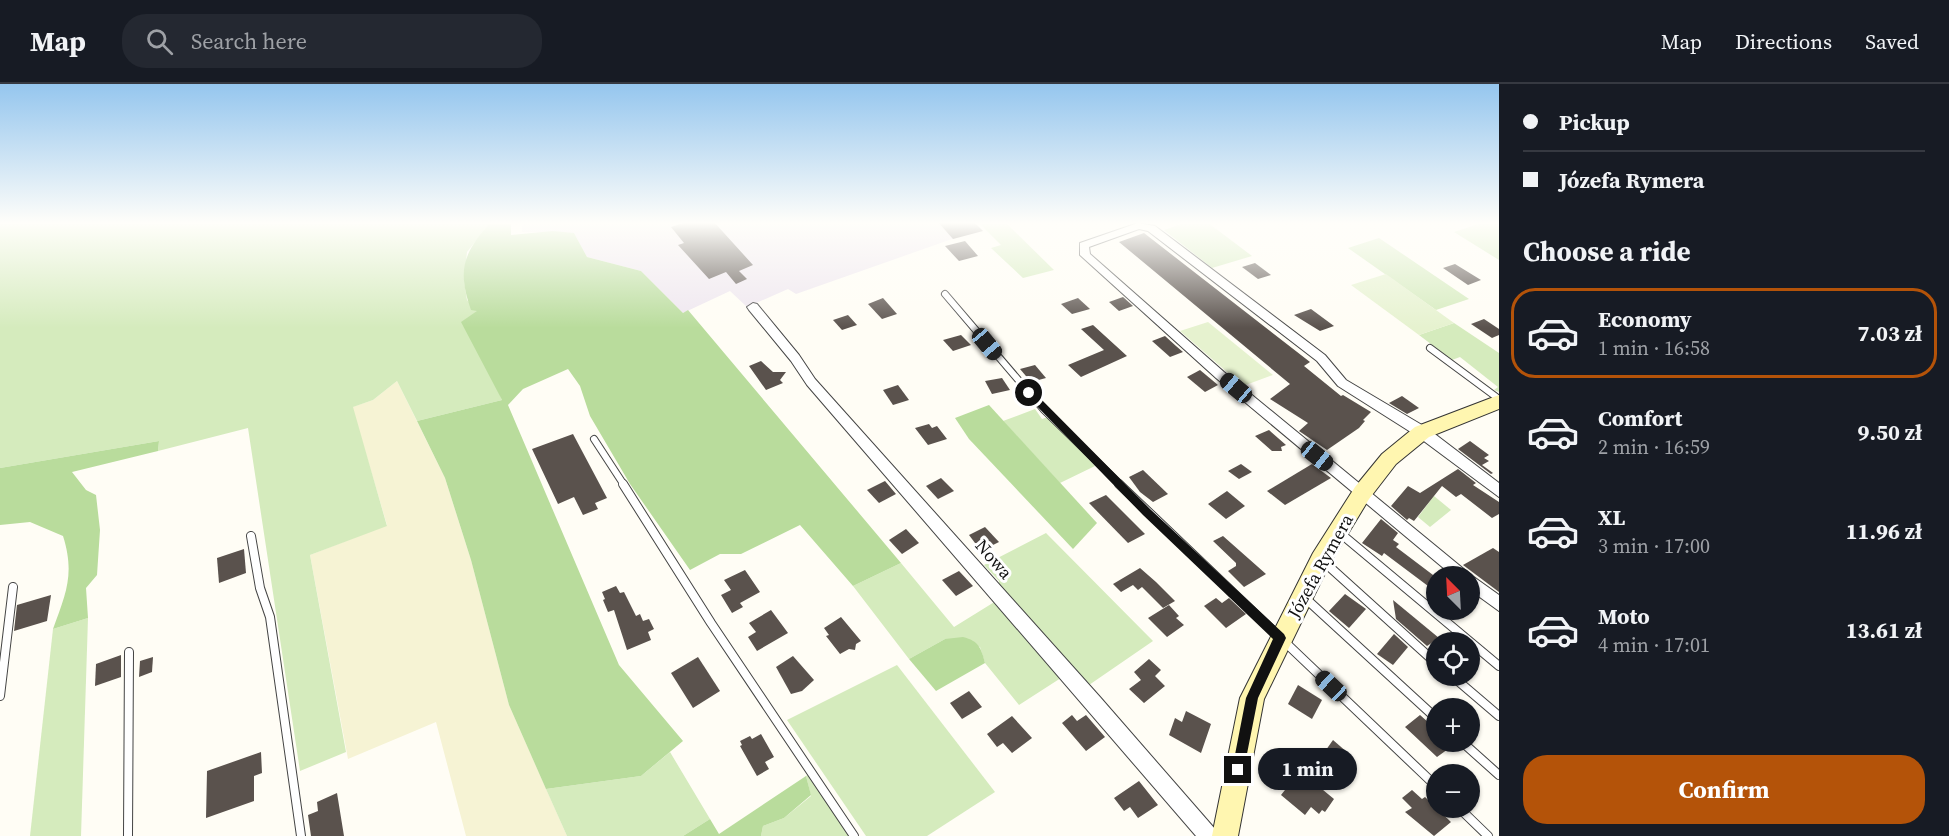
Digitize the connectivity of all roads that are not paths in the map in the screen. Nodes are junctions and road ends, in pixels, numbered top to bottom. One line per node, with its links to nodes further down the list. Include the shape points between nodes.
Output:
1 (1087, 257): 10 (street, via 1228,382)
2 (1189, 257): 7 (street, via 1321,358 1342,383)
3 (945, 294): 19 (lane, via 1044,410)
4 (753, 307): 34 (street, Nowa, via 811,382)
5 (1430, 348): 6 (lane)
6 (1499, 400): 7 (street, Józefa Rymera)
7 (1422, 432): 9 (street); 10 (street, Józefa Rymera, via 1389,459)
8 (594, 439): 33 (lane, via 711,623)
9 (1499, 491)
10 (1362, 493): 11 (street, Józefa Rymera); 14 (street)
11 (1338, 531): 13 (street, Józefa Rymera); 22 (lane)
12 (251, 536): 32 (lane, via 260,588 270,617)
13 (1321, 559): 17 (street, Józefa Rymera); 21 (lane)
14 (1452, 566)
15 (13, 587): 24 (lane)
16 (1480, 588): 18 (street)
17 (1302, 596): 19 (street, Józefa Rymera); 25 (lane)
18 (1499, 604)
19 (1280, 638): 29 (lane); 35 (street, Józefa Rymera, via 1252,698)
20 (129, 652): 31 (lane)
21 (1426, 654)
22 (1499, 666)
23 (1463, 686): 26 (lane)
24 (0, 696)
25 (1426, 709)
26 (1499, 716)
27 (1473, 752): 28 (lane)
28 (1499, 776)
29 (1426, 777)
30 (1469, 818): 36 (lane)
31 (128, 836)
32 (301, 836)
33 (855, 836)
34 (1208, 836)
35 (1225, 836)
36 (1488, 836)

